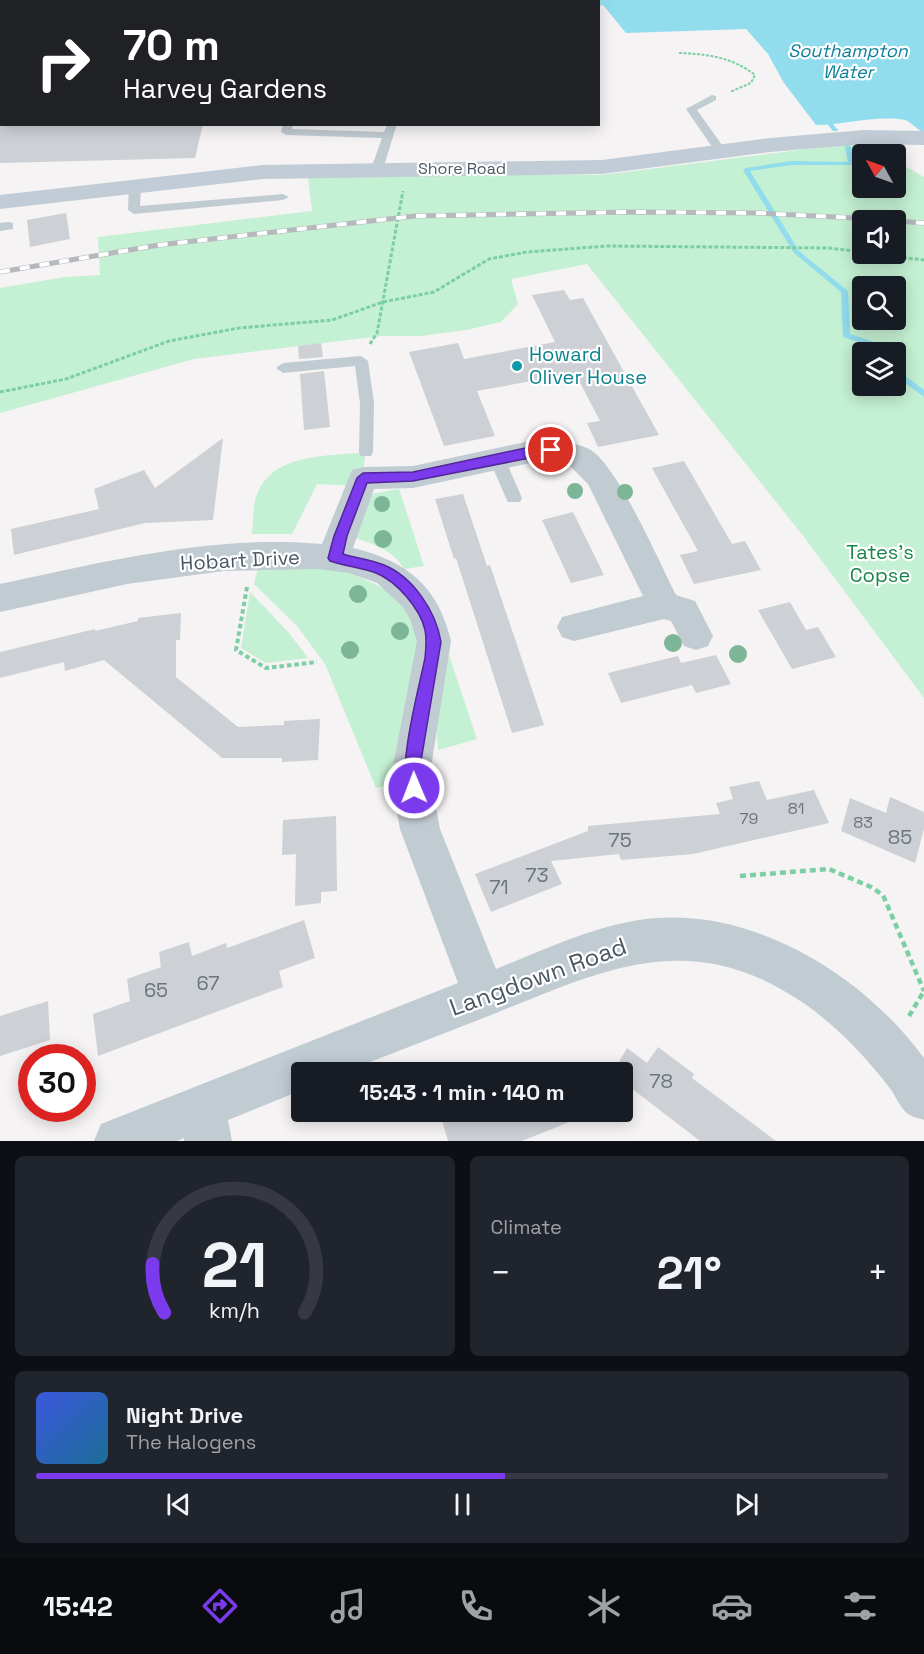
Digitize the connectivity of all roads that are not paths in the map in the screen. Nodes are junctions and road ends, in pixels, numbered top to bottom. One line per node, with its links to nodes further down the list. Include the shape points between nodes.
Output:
1 (712, 98): 5 (lane, via 691,108)
2 (288, 126): 3 (lane, via 286,132)
3 (390, 130): 6 (lane)
4 (924, 138): 5 (street, Shore Road, via 864,137)
5 (721, 152): 6 (street, Shore Road, via 602,167)
6 (377, 169): 7 (street, Shore Road, via 263,172)
7 (135, 186): 8 (lane, via 134,210); 9 (street, Shore Road)
8 (284, 196)
9 (0, 202)
10 (283, 368): 12 (lane, via 361,361 368,403)
11 (497, 459): 12 (street, via 413,477); 13 (lane); 16 (street, via 551,450 566,452 591,465)
12 (365, 465): 14 (street)
13 (514, 498)
14 (335, 558): 15 (street, Hobart Drive, via 290,555 186,561); 19 (street, Hobart Drive, via 380,569 394,577 417,601 432,626 432,658 413,761 416,808 431,862)
15 (0, 598)
16 (664, 605): 17 (street); 18 (street, via 683,611)
17 (574, 627)
18 (696, 636)
19 (484, 995): 20 (street, Langdown Road, via 608,948 644,939 714,942 777,964 828,994 882,1042); 21 (street, Langdown Road)
20 (924, 1097)
21 (205, 1124): 22 (street, Langdown Road)
22 (118, 1141)

